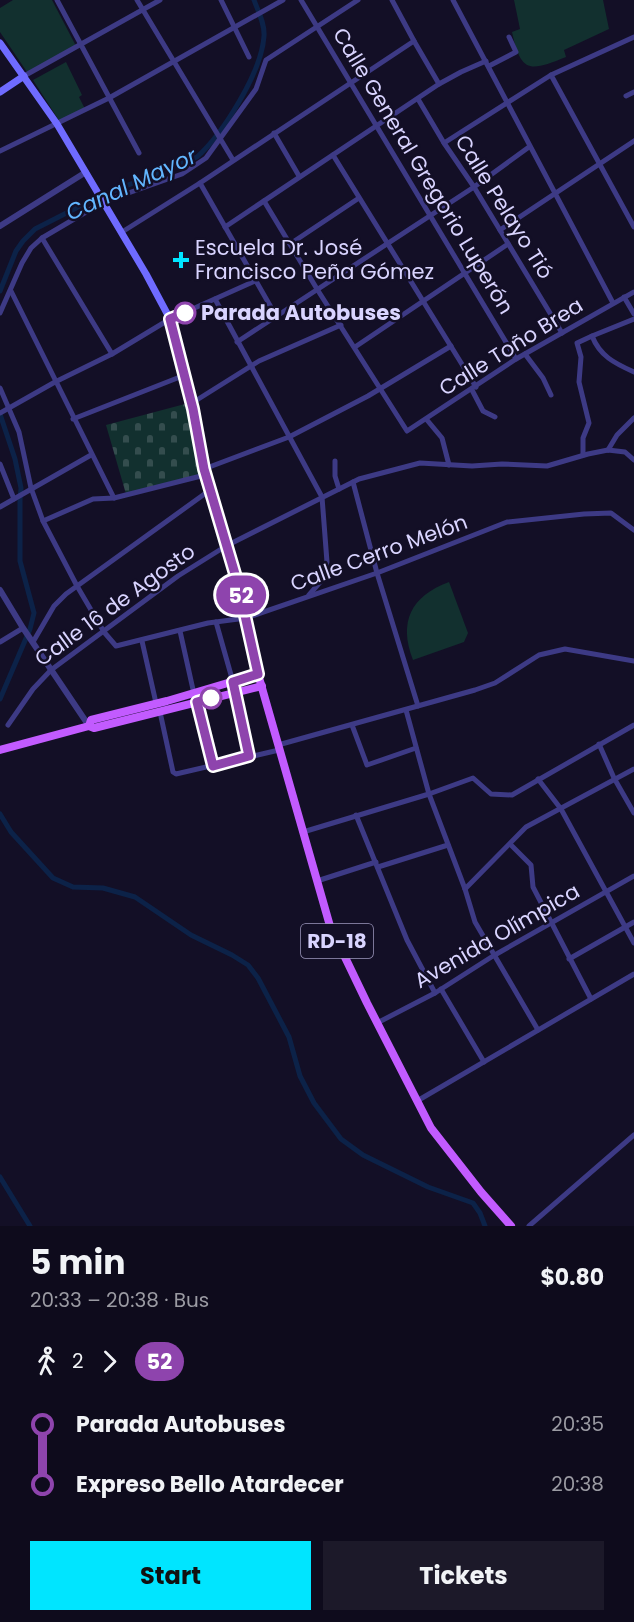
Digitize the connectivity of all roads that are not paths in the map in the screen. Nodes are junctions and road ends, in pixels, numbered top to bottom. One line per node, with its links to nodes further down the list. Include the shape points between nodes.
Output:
1 (57, 0): 17 (street)
2 (137, 0): 10 (street)
3 (160, 0): 10 (street)
4 (220, 0): 12 (street)
5 (283, 0): 12 (street)
6 (301, 0): 11 (street, Calle General Gregorio Luperón)
7 (358, 0): 11 (street)
8 (392, 0): 15 (street)
9 (453, 0): 20 (street)
10 (143, 9): 17 (street); 19 (street)
11 (317, 26): 23 (street, Calle General Gregorio Luperón); 34 (street, via 266,60 256,89)
12 (234, 27): 18 (street); 19 (street)
13 (634, 37): 22 (street)
14 (509, 38): 20 (street, via 516,52)
15 (414, 41): 23 (street); 24 (street)
16 (0, 43): 21 (main road)
17 (81, 44): 21 (street); 28 (street)
18 (249, 57)
19 (173, 61): 28 (street); 34 (street)
20 (487, 64): 24 (street); 30 (street)
21 (24, 75): 25 (main road); 31 (main road)
22 (551, 75): 30 (street); 42 (street)
23 (351, 83): 32 (street, Calle General Gregorio Luperón); 33 (street)
24 (439, 84): 29 (street)
25 (0, 92)
26 (634, 92): 27 (street)
27 (626, 96)
28 (109, 98): 31 (street); 39 (street)
29 (418, 99): 32 (street); 36 (street, Calle Pelayo Tió)
30 (506, 104): 36 (street); 37 (street)
31 (57, 123): 38 (street); 43 (main road)
32 (375, 126): 40 (street); 51 (street, Calle General Gregorio Luperón)
33 (274, 133): 41 (street); 44 (street)
34 (220, 139): 41 (street); 48 (street, via 206,158 182,174)
35 (634, 141): 42 (street)
36 (444, 143): 46 (street, Calle Pelayo Tió)
37 (528, 147): 46 (street); 47 (street)
38 (0, 151)
39 (139, 153)
40 (333, 155): 44 (street); 49 (street)
41 (233, 160): 45 (street)
42 (599, 164): 47 (street); 54 (street)
43 (86, 172): 48 (main road); 52 (street)
44 (299, 176): 50 (street)
45 (200, 183): 53 (street); 56 (street)
46 (474, 187): 51 (street); 55 (street, Calle Pelayo Tió)
47 (554, 192): 55 (street); 69 (street)
48 (101, 198): 56 (main road); 57 (street)
49 (359, 198): 58 (street); 59 (street)
50 (264, 201): 53 (street); 59 (street)
51 (432, 216): 58 (street); 61 (street, Calle General Gregorio Luperón)
52 (0, 226)
53 (225, 227): 62 (street)
54 (634, 227)
55 (500, 230): 60 (street, Calle Pelayo Tió)
56 (122, 232): 73 (main road)
57 (42, 238): 64 (street, via 22,263); 80 (street)
58 (387, 243): 63 (street); 68 (street)
59 (290, 244): 63 (street)
60 (508, 244): 61 (street); 75 (street, Calle Pelayo Tió)
61 (465, 273): 68 (street); 82 (street, Calle General Gregorio Luperón)
62 (255, 280): 67 (street); 71 (street)
63 (317, 289): 71 (street); 74 (street)
64 (11, 291): 70 (street); 86 (street)
65 (634, 292): 66 (street, Calle Toño Brea)
66 (624, 297): 69 (street, Calle Toño Brea); 72 (street)
67 (215, 299): 73 (street); 77 (street)
68 (424, 302): 78 (street); 79 (street)
69 (613, 303): 75 (street, Calle Toño Brea)
70 (0, 313)
71 (276, 316): 77 (street)
72 (634, 316): 76 (street)
73 (170, 319): 80 (street); 85 (main road)
74 (341, 325): 79 (street); 83 (street)
75 (562, 333): 81 (street, Calle Toño Brea)
76 (591, 336): 84 (street, via 609,360); 100 (street, via 577,345 581,357 579,382 589,423 583,438)
77 (237, 342): 83 (street)
78 (451, 346): 88 (street); 89 (street)
79 (355, 347): 88 (street)
80 (112, 354): 86 (street)
81 (525, 354): 82 (street, Calle Toño Brea); 90 (street)
82 (516, 359): 89 (street, Calle Toño Brea)
83 (250, 367): 91 (street); 97 (street)
84 (634, 372)
85 (185, 375): 91 (main road); 95 (street)
86 (55, 382): 92 (street); 95 (street)
87 (0, 388): 92 (street)
88 (380, 388): 96 (street, Calle Toño Brea, via 407,431); 97 (street)
89 (474, 388): 93 (street, via 483,411); 96 (street, Calle Toño Brea)
90 (551, 395)
91 (192, 403): 105 (main road)
92 (4, 411): 108 (street, via 20,432)
93 (495, 417)
94 (634, 418): 98 (street)
95 (73, 419): 99 (street)
96 (428, 420): 104 (street, via 442,438)
97 (288, 437): 105 (street); 110 (street)
98 (608, 450): 100 (street, Calle 16 de Agosto); 101 (street, via 626,452)
99 (92, 455): 108 (street); 112 (street)
100 (583, 455): 104 (street, Calle 16 de Agosto, via 547,466)
101 (634, 460)
102 (335, 461): 107 (street)
103 (0, 464): 111 (street)
104 (449, 465): 106 (street, Calle 16 de Agosto, via 420,464)
105 (205, 472): 109 (main road); 112 (street)
106 (353, 482): 107 (street, Calle 16 de Agosto); 117 (street)
107 (339, 489): 110 (street, Calle 16 de Agosto)
108 (29, 490): 111 (street); 114 (street)
109 (210, 490): 116 (main road); 118 (street)
110 (322, 497): 116 (street, Calle 16 de Agosto); 120 (street, via 327,562 321,581)
111 (15, 498): 113 (street)
112 (114, 498): 114 (street, via 93,499)
113 (0, 507)
114 (43, 521): 118 (street)
115 (634, 530): 117 (street, Calle Cerro Melón, via 611,513 507,522)
116 (226, 546): 121 (main road); 125 (street, Calle 16 de Agosto, via 178,576)
117 (377, 573): 120 (street, Calle Cerro Melón); 136 (street)
118 (77, 586): 125 (street); 126 (street, via 54,606)
119 (0, 590): 123 (street)
120 (308, 597): 121 (street, Calle Cerro Melón)
121 (246, 618): 122 (street, Calle Cerro Melón); 131 (main road, RD-18)
122 (216, 622): 124 (street, Calle Cerro Melón); 132 (street)
123 (23, 629): 126 (street); 128 (street)
124 (180, 631): 127 (street, Calle Cerro Melón); 135 (street)
125 (104, 632): 127 (street, Calle Cerro Melón, via 116,645); 130 (street, Calle 16 de Agosto)
126 (32, 641): 130 (street)
127 (142, 641): 137 (street)
128 (0, 642)
129 (634, 661): 136 (street, via 565,649 539,655 495,683)
130 (51, 670): 141 (street, Calle 16 de Agosto); 142 (street)
131 (258, 674): 132 (main road); 133 (main road, RD-18)
132 (233, 682): 134 (street); 135 (main road)
133 (262, 686): 134 (main road); 144 (main road, RD-18)
134 (235, 692): 135 (main road); 147 (street)
135 (195, 698): 137 (main road); 148 (street)
136 (418, 706): 138 (street)
137 (158, 708): 142 (main road, via 94,728); 148 (street, via 173,772)
138 (406, 710): 139 (street); 145 (street)
139 (352, 724): 144 (street); 145 (street, via 367,765)
140 (634, 724): 143 (street)
141 (8, 725)
142 (89, 726): 146 (main road)
143 (599, 744): 150 (street); 151 (street)
144 (279, 748): 147 (street); 156 (main road, RD-18)
145 (416, 748): 152 (street)
146 (0, 750)
147 (249, 756): 148 (street)
148 (213, 766)
149 (634, 769): 150 (street)
150 (614, 778): 153 (street); 154 (street)
151 (538, 779): 152 (street, via 512,795 491,794 473,778); 153 (street)
152 (429, 794): 155 (street); 158 (street)
153 (561, 809): 157 (street, via 526,827); 163 (street)
154 (634, 813)
155 (356, 815): 156 (street); 159 (street)
156 (303, 832): 161 (main road, RD-18)
157 (510, 844): 162 (street); 165 (street, via 531,865 533,887)
158 (448, 845): 159 (street); 162 (street)
159 (377, 864): 161 (street); 172 (street, via 407,940)
160 (634, 876): 163 (street, Avenida Olímpica)
161 (317, 881): 174 (main road, RD-18, via 330,926)
162 (465, 890): 168 (street, via 474,922)
163 (606, 892): 165 (street, Avenida Olímpica); 166 (street)
164 (634, 922): 166 (street)
165 (550, 923): 168 (street, Avenida Olímpica); 169 (street)
166 (624, 928): 167 (street); 169 (street)
167 (634, 943)
168 (493, 956): 171 (street, Avenida Olímpica); 175 (street)
169 (569, 959): 173 (street)
170 (634, 974): 173 (street)
171 (441, 989): 172 (street, Avenida Olímpica); 176 (street)
172 (435, 993): 174 (street, Avenida Olímpica)
173 (591, 999): 175 (street)
174 (377, 1023): 177 (main road, RD-18)
175 (538, 1030): 176 (street)
176 (484, 1062): 177 (street)
177 (417, 1101): 179 (main road, RD-18, via 431,1128)
178 (634, 1135): 180 (street)
179 (512, 1226)
180 (530, 1226)

